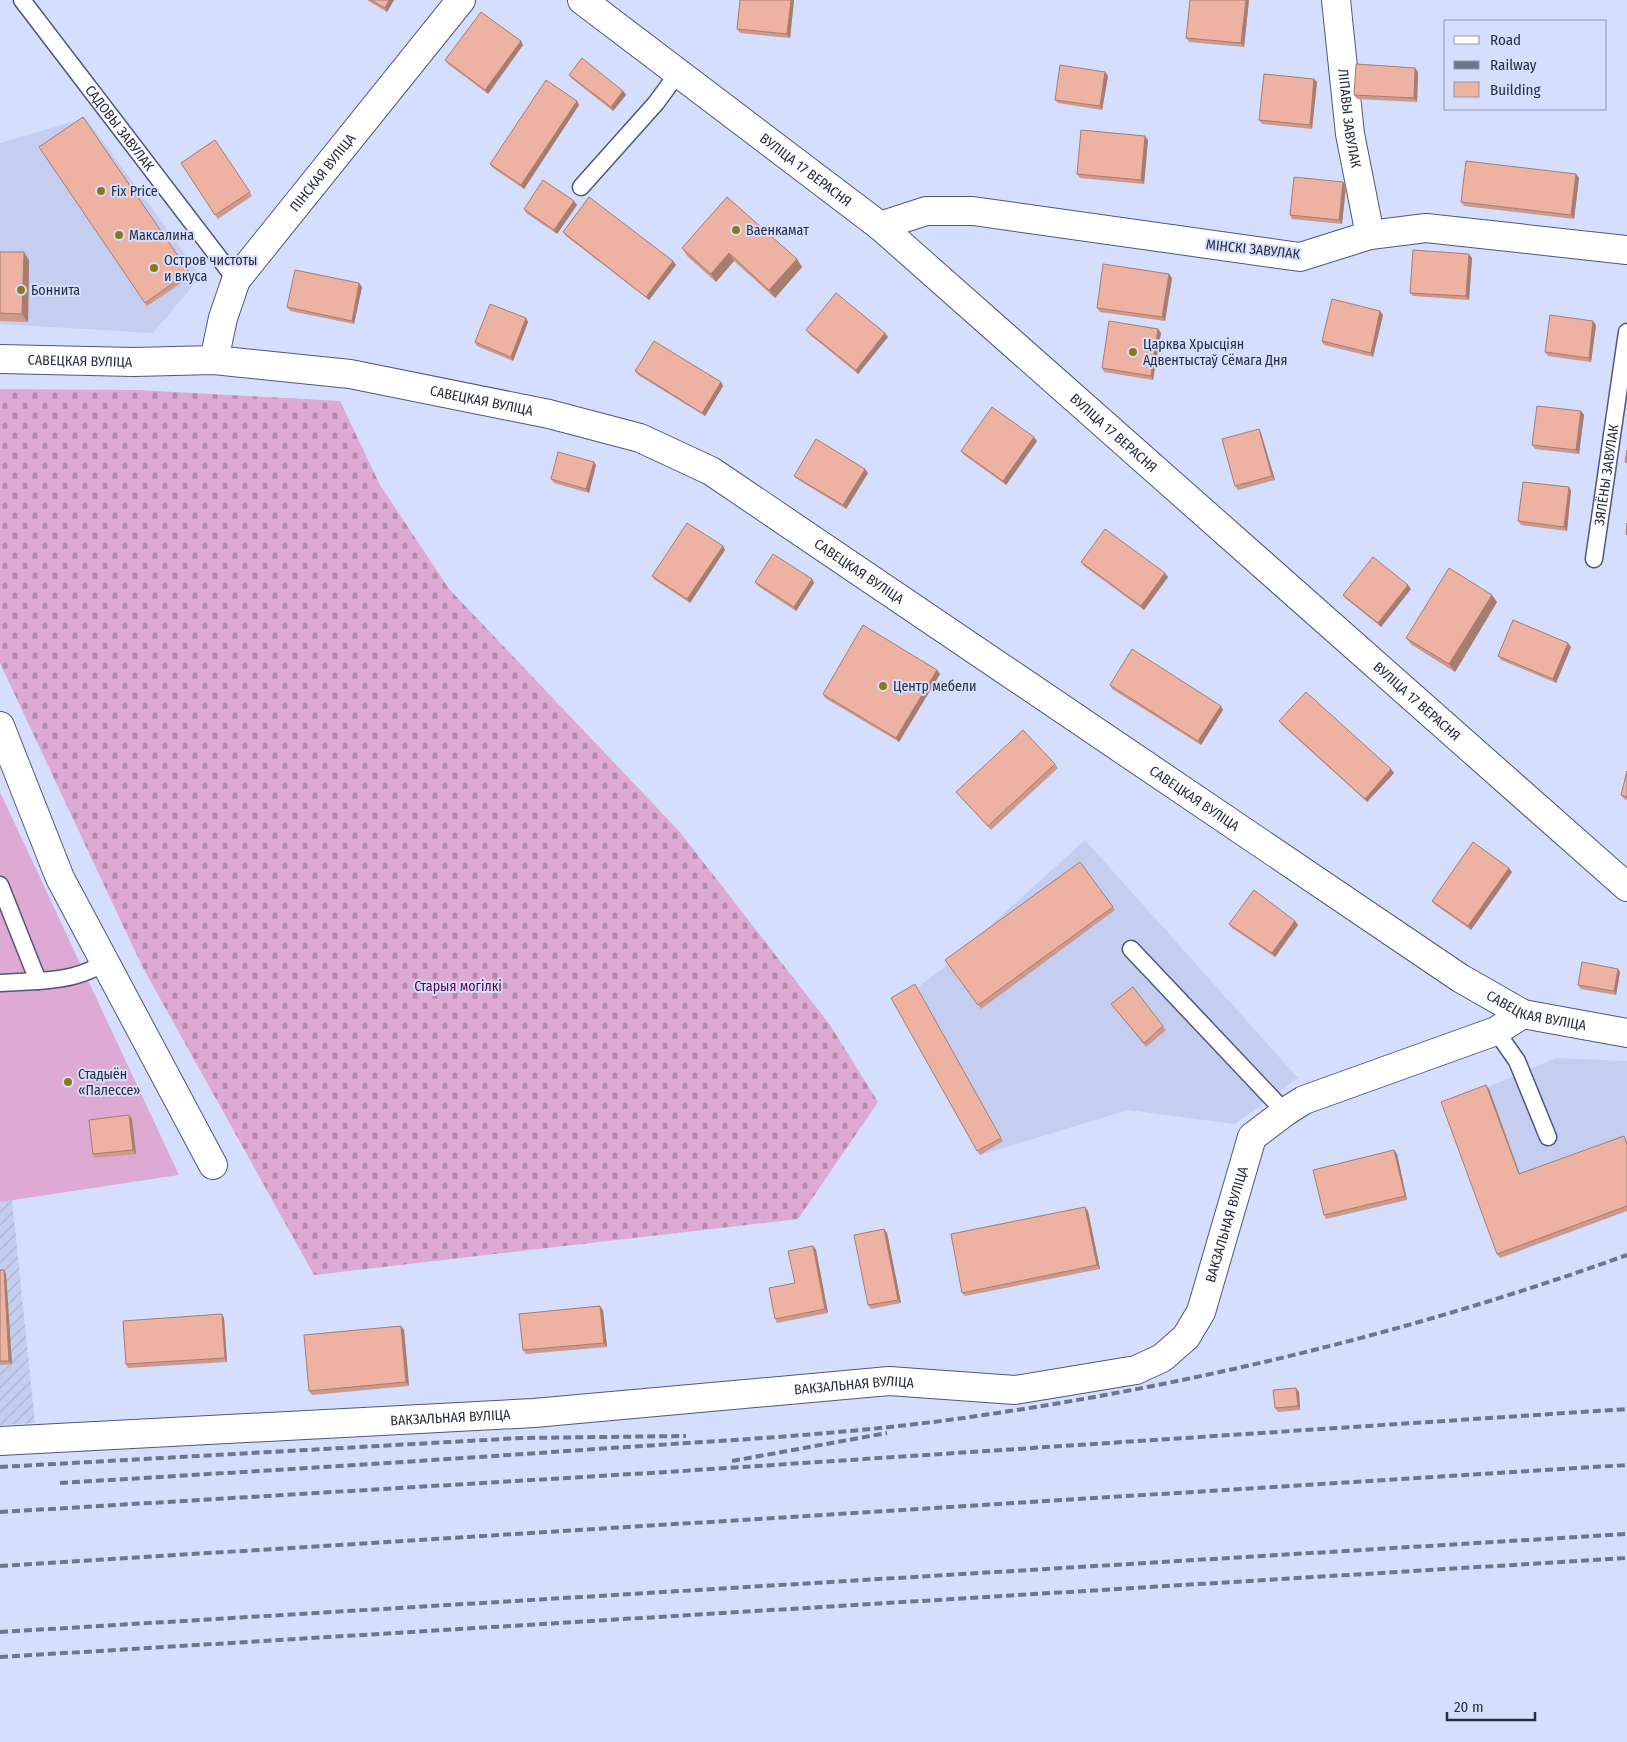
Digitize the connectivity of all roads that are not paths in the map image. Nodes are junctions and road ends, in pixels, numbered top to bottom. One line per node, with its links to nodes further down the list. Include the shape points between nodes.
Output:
1 (22, 0): 10 (lane, САДОВЫ ЗАВУЛАК)
2 (461, 0): 10 (street, ПІНСКАЯ ВУЛІЦА)
3 (582, 0): 5 (street, ВУЛІЦА 17 ВЕРАСНЯ)
4 (1336, 0): 8 (street, ЛІПАВЫ ЗАВУЛАК, via 1350,134)
5 (678, 73): 6 (lane, via 656,103); 7 (street, ВУЛІЦА 17 ВЕРАСНЯ)
6 (581, 187)
7 (880, 226): 8 (street, МІНСКІ ЗАВУЛАК, via 926,211 973,211 1300,257); 17 (street, ВУЛІЦА 17 ВЕРАСНЯ)
8 (1370, 235): 9 (street, МІНСКІ ЗАВУЛАК, via 1426,228)
9 (1627, 250)
10 (236, 280): 13 (street, ПІНСКАЯ ВУЛІЦА)
11 (1627, 332): 14 (lane, ЗЯЛЁНЫ ЗАВУЛАК)
12 (0, 358): 13 (street, САВЕЦКАЯ ВУЛІЦА, via 134,362)
13 (214, 360): 22 (street, САВЕЦКАЯ ВУЛІЦА, via 350,374 549,414 640,438 711,471 1452,972)
14 (1594, 558)
15 (0, 726): 19 (street, via 60,878)
16 (0, 886): 21 (lane)
17 (1627, 887)
18 (1131, 949): 25 (lane)
19 (105, 963): 21 (lane, via 85,974); 27 (street)
20 (0, 982): 21 (lane)
21 (38, 982)
22 (1523, 1014): 23 (street, ВАКЗАЛЬНАЯ ВУЛІЦА); 24 (street, САВЕЦКАЯ ВУЛІЦА)
23 (1496, 1031): 25 (street, ВАКЗАЛЬНАЯ ВУЛІЦА, via 1304,1100); 26 (lane, via 1517,1061)
24 (1627, 1033)
25 (1285, 1112): 28 (street, ВАКЗАЛЬНАЯ ВУЛІЦА, via 1252,1137 1202,1312 1186,1338 1162,1358 1136,1370 1015,1390 889,1381 534,1413)
26 (1548, 1136)
27 (213, 1165)
28 (0, 1441)

